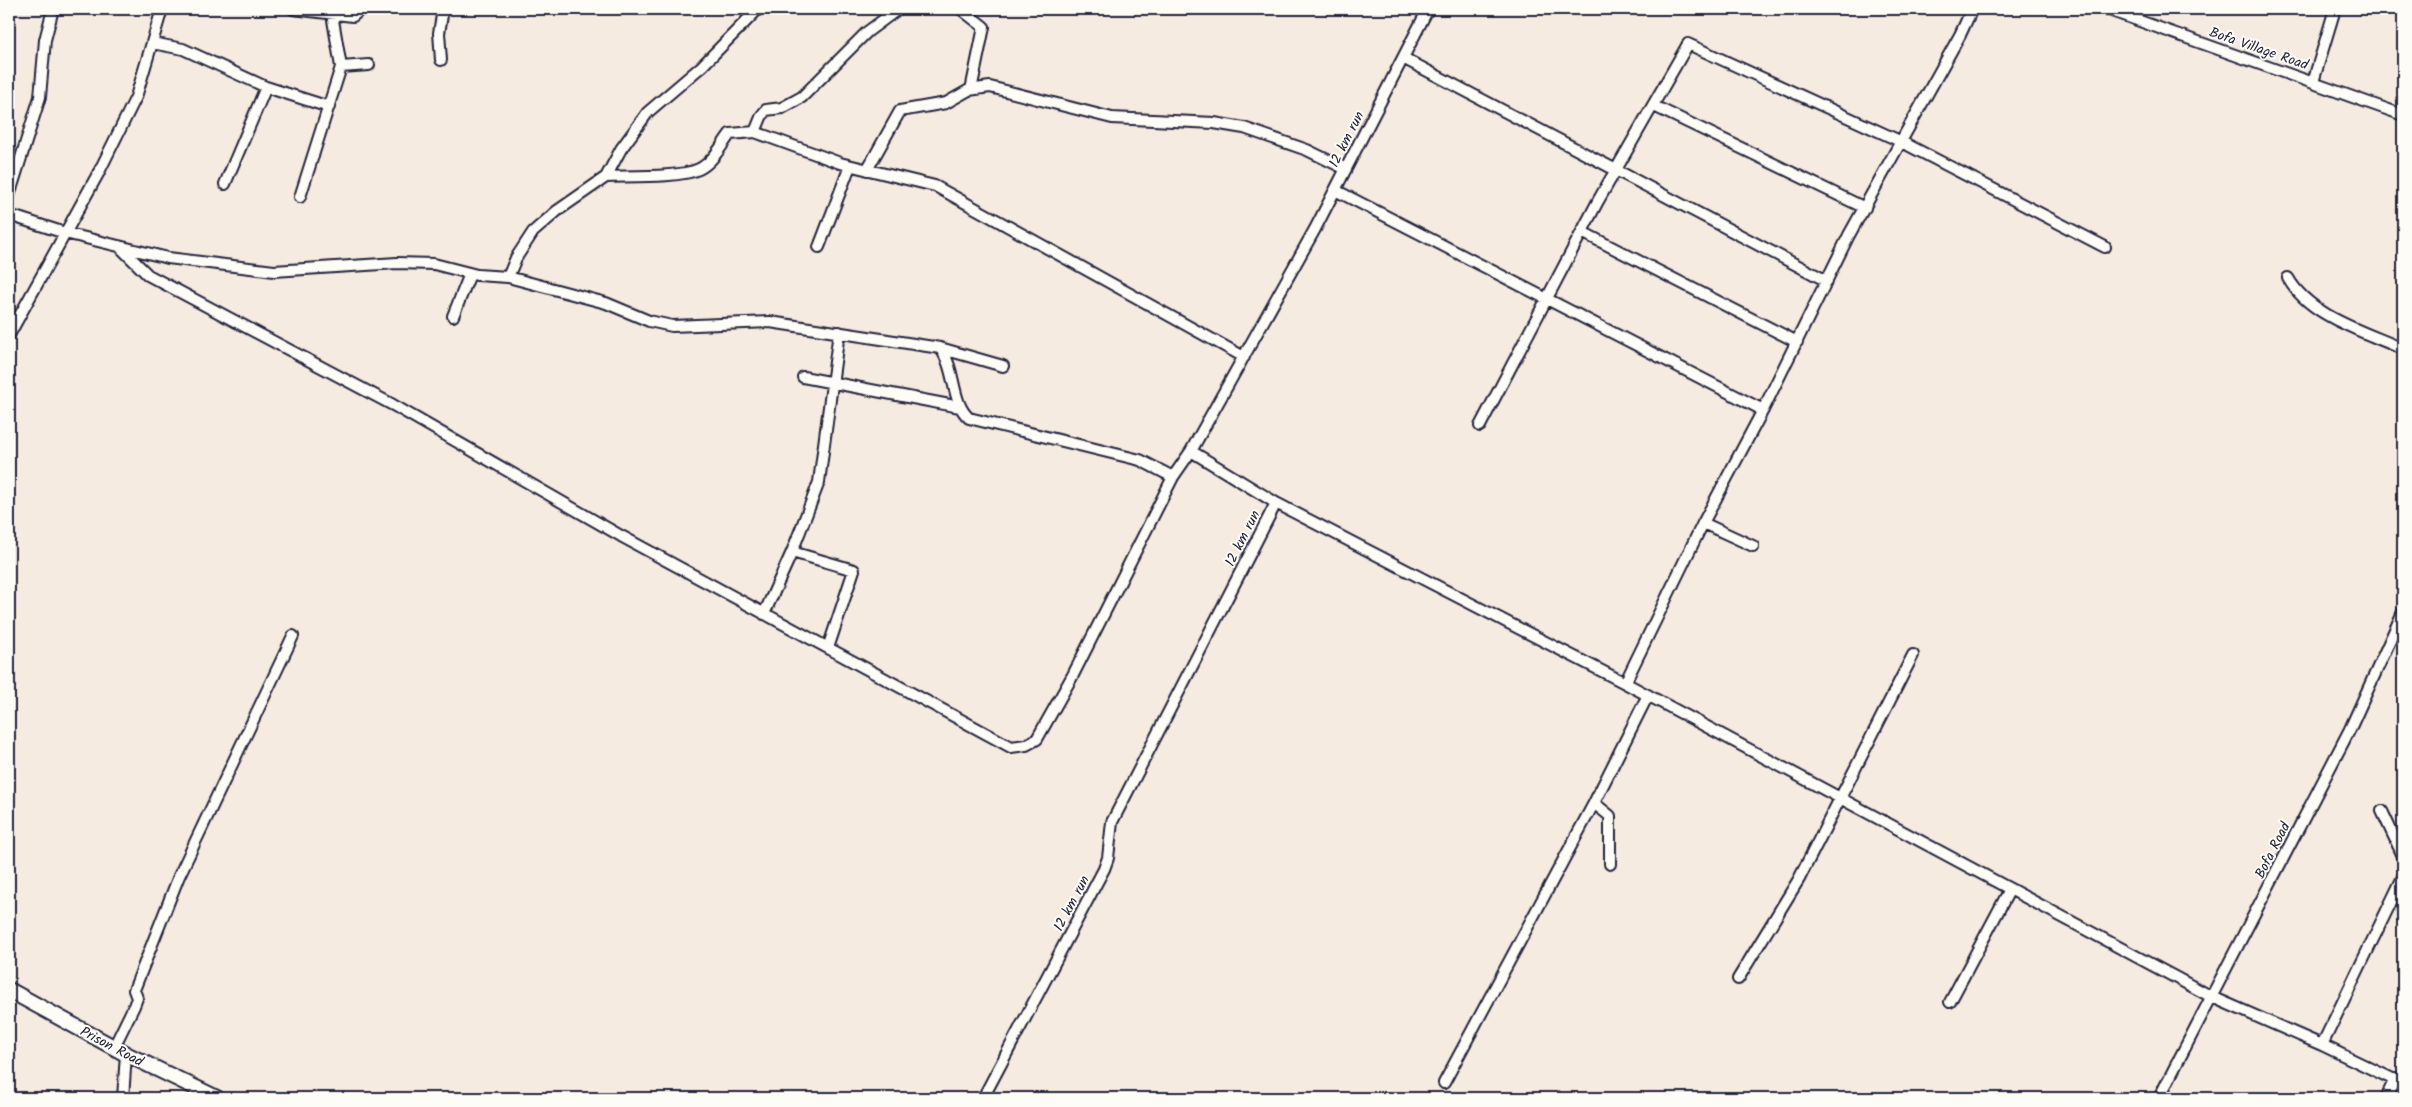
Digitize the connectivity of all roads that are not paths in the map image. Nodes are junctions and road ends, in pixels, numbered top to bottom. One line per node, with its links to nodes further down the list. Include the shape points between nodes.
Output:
1 (53, 9): 34 (street, via 45,40 40,97)
2 (162, 9): 14 (street)
3 (293, 9): 13 (street)
4 (361, 9): 13 (street, via 353,16)
5 (444, 9): 16 (street, via 439,33)
6 (758, 9): 31 (street, via 702,66 648,112 621,149)
7 (898, 9): 25 (street, via 867,32 802,97 782,108 766,110)
8 (961, 9): 21 (street, via 984,28)
9 (1428, 9): 15 (street, 12 km run)
10 (1972, 9): 26 (street)
11 (2106, 9): 19 (street, Bofa Village Road)
12 (2335, 9): 19 (street)
13 (332, 14): 18 (street)
14 (152, 43): 20 (street, via 183,49); 39 (street, via 136,97)
15 (1403, 58): 28 (street, 12 km run); 30 (street)
16 (441, 60)
17 (369, 65): 18 (street)
18 (341, 67): 23 (street)
19 (2313, 82): 24 (street, Bofa Village Road)
20 (266, 87): 23 (street); 32 (street)
21 (971, 90): 28 (street, via 990,88 1112,118 1214,123 1244,128 1307,150); 29 (street, via 946,103 900,111)
22 (1654, 106): 26 (street, via 1688,44); 30 (street); 36 (street)
23 (329, 107): 35 (street)
24 (2403, 115)
25 (755, 132): 27 (street); 31 (street, via 730,134 712,159 700,169)
26 (1902, 142): 36 (street); 42 (street)
27 (850, 166): 29 (street); 41 (street)
28 (1346, 169): 33 (street, 12 km run)
29 (867, 170): 54 (street, via 935,186)
30 (1618, 170): 38 (street); 46 (street)
31 (606, 177): 44 (street, via 557,211 534,232 516,258)
32 (225, 184)
33 (1335, 190): 47 (street); 54 (street, 12 km run)
34 (9, 196)
35 (300, 196)
36 (1865, 208): 46 (street)
37 (9, 214): 39 (street)
38 (1582, 232): 47 (street); 51 (street)
39 (65, 233): 40 (street); 50 (street)
40 (119, 246): 43 (street, via 168,258 274,271 397,262 434,264); 68 (street, via 148,275 392,405)
41 (818, 247)
42 (2105, 248)
43 (470, 274): 44 (street); 48 (street)
44 (508, 277): 49 (street, via 606,303 648,321 672,326 770,322)
45 (2288, 278): 53 (street, via 2296,292 2313,306)
46 (1827, 281): 51 (street)
47 (1547, 300): 59 (street); 60 (street)
48 (453, 316)
49 (839, 332): 52 (street); 57 (street)
50 (9, 335)
51 (1797, 342): 59 (street)
52 (940, 348): 55 (street); 58 (street, via 947,357)
53 (2403, 349)
54 (1244, 357): 61 (street, 12 km run)
55 (1003, 366)
56 (803, 377): 57 (street)
57 (832, 382): 58 (street); 66 (street, via 818,482)
58 (960, 407): 62 (street, via 969,418 1140,460)
59 (1763, 410): 64 (street)
60 (1480, 426)
61 (1191, 451): 62 (street); 63 (street, 12 km run)
62 (1173, 477): 70 (street, via 1073,675 1036,739 1026,745 1011,747)
63 (1276, 503): 72 (street); 92 (street, 12 km run, via 1112,822 1104,869)
64 (1703, 523): 65 (street); 72 (street)
65 (1752, 546)
66 (792, 552): 68 (street); 70 (street, via 854,570)
67 (2403, 612): 83 (street, Bofa Road, via 2350,729)
68 (764, 614): 70 (street)
69 (293, 636): 86 (street, via 179,876 134,990 137,998 134,1006)
70 (828, 648)
71 (1913, 655): 74 (street)
72 (1625, 683): 73 (street)
73 (1648, 695): 74 (street); 75 (street)
74 (1841, 798): 80 (street); 81 (street, via 1799,879)
75 (1594, 803): 78 (street, via 1610,816); 89 (street)
76 (2382, 811): 77 (street)
77 (2403, 856)
78 (1610, 864)
79 (2403, 877): 85 (street)
80 (2010, 889): 83 (street); 84 (street)
81 (1738, 979)
82 (9, 993): 86 (street, Prison Road)
83 (2212, 998): 85 (street); 93 (street, Bofa Road)
84 (1950, 1002)
85 (2322, 1045): 88 (street)
86 (114, 1047): 87 (street, Prison Road)
87 (126, 1054): 90 (street); 91 (street, Prison Road)
88 (2399, 1082): 94 (street)
89 (1444, 1083)
90 (123, 1098)
91 (217, 1098)
92 (983, 1098)
93 (2159, 1098)
94 (2386, 1098)

